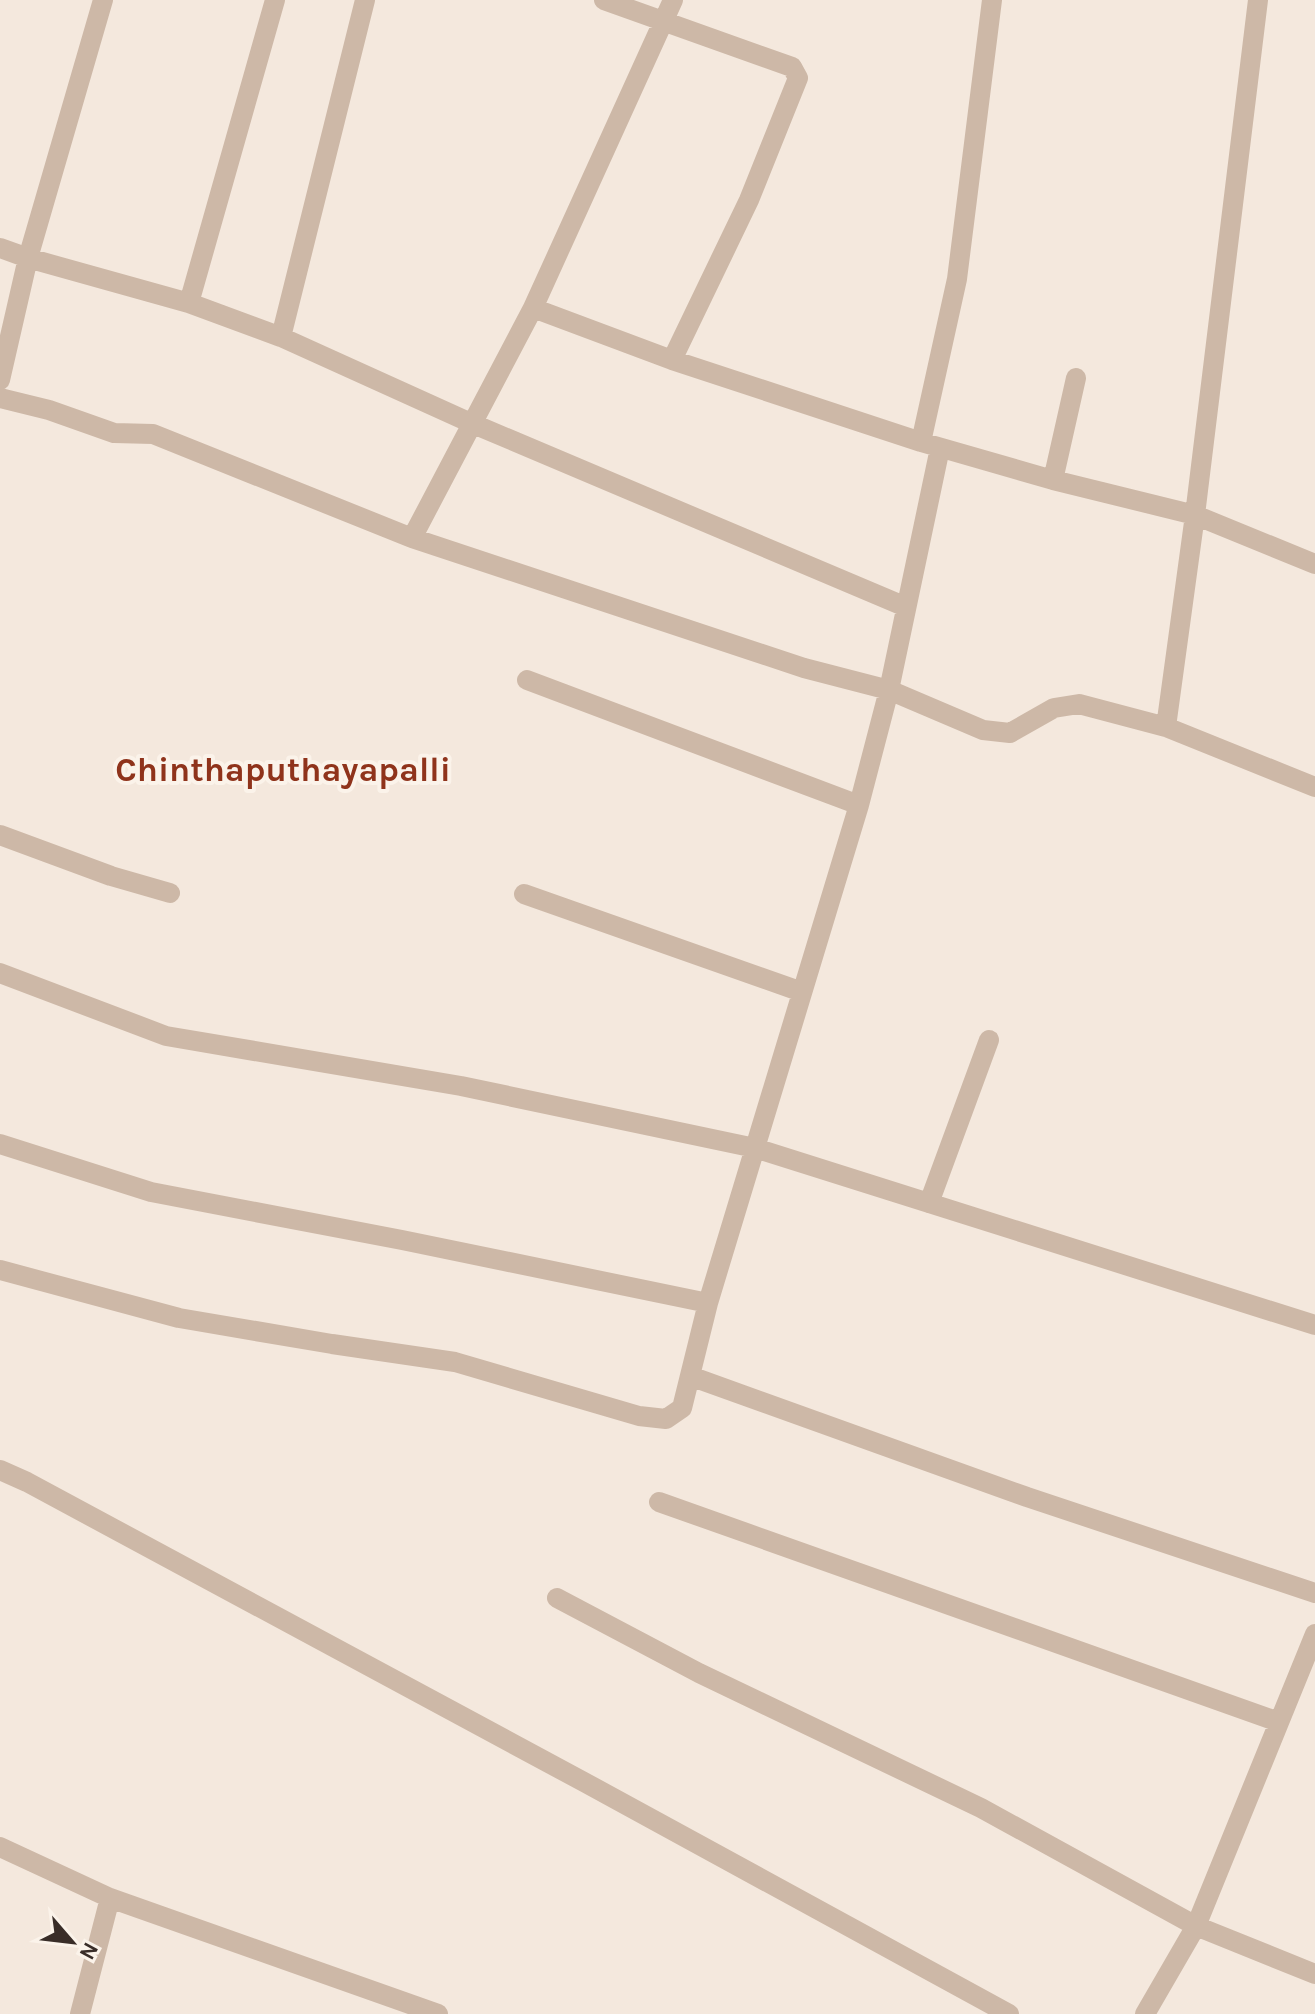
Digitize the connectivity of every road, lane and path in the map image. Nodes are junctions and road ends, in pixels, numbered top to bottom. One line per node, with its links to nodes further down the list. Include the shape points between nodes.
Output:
1 (103, 0): 10 (street)
2 (275, 0): 11 (street)
3 (365, 0): 13 (street)
4 (604, 0): 8 (street)
5 (673, 0): 8 (street)
6 (992, 0): 19 (street)
7 (1258, 0): 21 (street)
8 (664, 21): 12 (street); 14 (street, via 792,67 798,78 749,200)
9 (0, 248): 10 (street)
10 (28, 258): 11 (street); 16 (street)
11 (189, 303): 13 (street)
12 (533, 308): 14 (street); 18 (street)
13 (281, 337): 18 (street)
14 (672, 360): 19 (street)
15 (1076, 378): 20 (street)
16 (0, 380)
17 (0, 398): 22 (street, via 114,433 153,434)
18 (471, 423): 22 (street); 24 (street)
19 (931, 445): 20 (street); 24 (street)
20 (1053, 480): 21 (street)
21 (1195, 515): 23 (street); 27 (street)
22 (412, 538): 26 (street, via 804,668)
23 (1315, 564)
24 (906, 607): 26 (street)
25 (527, 680): 29 (street)
26 (889, 690): 27 (street, via 983,730 1010,733 1054,708 1079,704); 29 (street)
27 (1166, 727): 28 (street)
28 (1315, 787)
29 (859, 805): 34 (street)
30 (0, 835): 31 (street)
31 (170, 893)
32 (524, 894): 34 (street)
33 (0, 973): 37 (street, via 166,1036 461,1086)
34 (802, 992): 37 (street)
35 (989, 1040): 38 (street)
36 (0, 1144): 40 (street, via 151,1192)
37 (755, 1148): 38 (street); 40 (street)
38 (929, 1203): 41 (street)
39 (0, 1270): 42 (street, via 179,1318 455,1362 639,1416 666,1419 682,1408)
40 (708, 1303): 42 (street)
41 (1315, 1325)
42 (690, 1376): 45 (street)
43 (0, 1470): 55 (street)
44 (659, 1502): 48 (street)
45 (1315, 1593)
46 (557, 1598): 51 (street, via 699,1673 981,1808)
47 (1315, 1634): 48 (street)
48 (1279, 1722): 51 (street)
49 (0, 1847): 50 (street)
50 (110, 1898): 53 (street); 54 (street)
51 (1196, 1926): 52 (street); 56 (street)
52 (1315, 1974)
53 (80, 2014)
54 (438, 2014)
55 (1009, 2014)
56 (1145, 2014)

